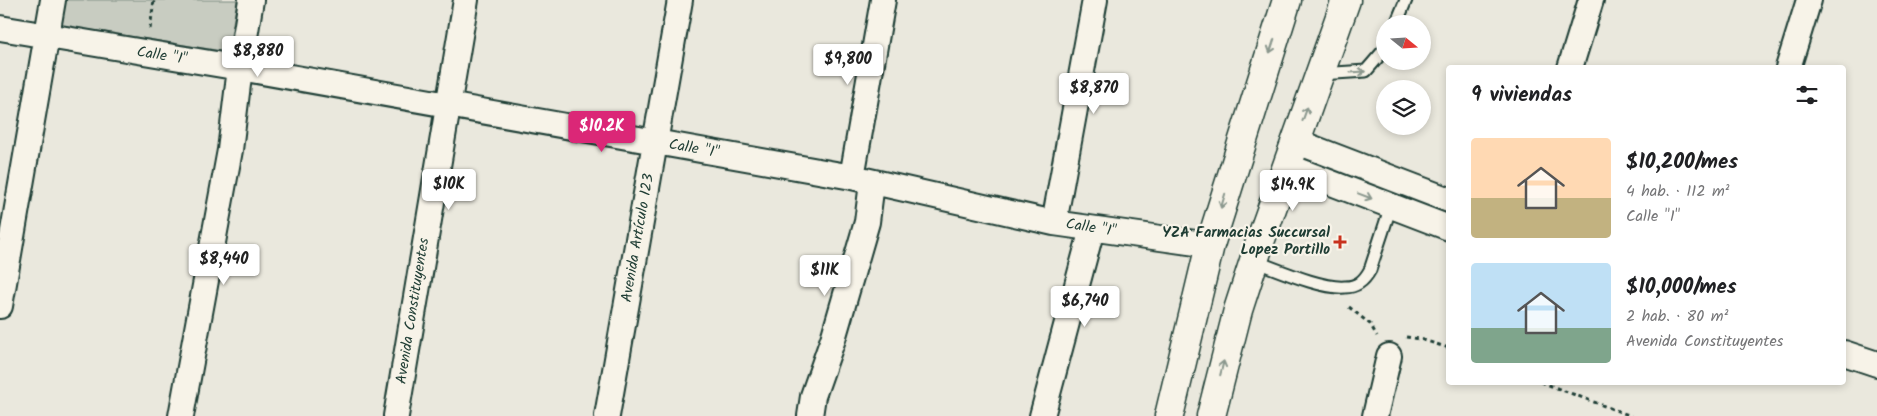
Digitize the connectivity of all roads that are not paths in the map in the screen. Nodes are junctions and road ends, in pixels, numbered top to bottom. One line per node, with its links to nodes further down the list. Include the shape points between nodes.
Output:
1 (53, 0): 14 (street)
2 (251, 0): 18 (street)
3 (466, 0): 20 (street, Avenida Constituyentes)
4 (680, 0): 21 (street, Avenida Artículo 123)
5 (883, 0): 23 (street)
6 (1095, 0): 26 (street)
7 (1287, 0): 29 (main road, one-way to 29)
8 (1346, 0): 19 (main road)
9 (1406, 0): 12 (lane)
10 (1591, 0): 16 (street)
11 (1809, 0): 17 (street)
12 (1400, 15)
13 (0, 28): 14 (street, Calle "1")
14 (46, 37): 18 (street, Calle "1"); 31 (street)
15 (1376, 59): 19 (lane, one-way to 15, via 1366,71)
16 (1571, 65)
17 (1789, 65)
18 (240, 68): 20 (street, Calle "1"); 35 (street, via 230,150)
19 (1320, 74): 22 (main road, one-way to 19)
20 (447, 105): 21 (street, Calle "1"); 36 (street, Avenida Constituyentes)
21 (655, 142): 23 (street, Calle "1"); 37 (street, Avenida Artículo 123)
22 (1291, 153): 24 (street); 25 (street, one-way to 25); 30 (main road)
23 (862, 180): 26 (street, Calle "1"); 38 (street, via 867,222 813,396)
24 (1446, 199)
25 (1391, 206): 27 (street); 30 (lane, via 1370,270 1359,284 1327,286)
26 (1054, 223): 28 (street, Calle "1")
27 (1446, 227)
28 (1092, 229): 29 (street, Calle "1"); 39 (street)
29 (1210, 245): 40 (main road)
30 (1254, 260): 41 (main road, one-way to 30)
31 (0, 306)
32 (1846, 354): 34 (street)
33 (1389, 356): 42 (street)
34 (1877, 364)
35 (181, 416)
36 (396, 416)
37 (607, 416)
38 (810, 416)
39 (1042, 416)
40 (1169, 416)
41 (1211, 416)
42 (1375, 416)

